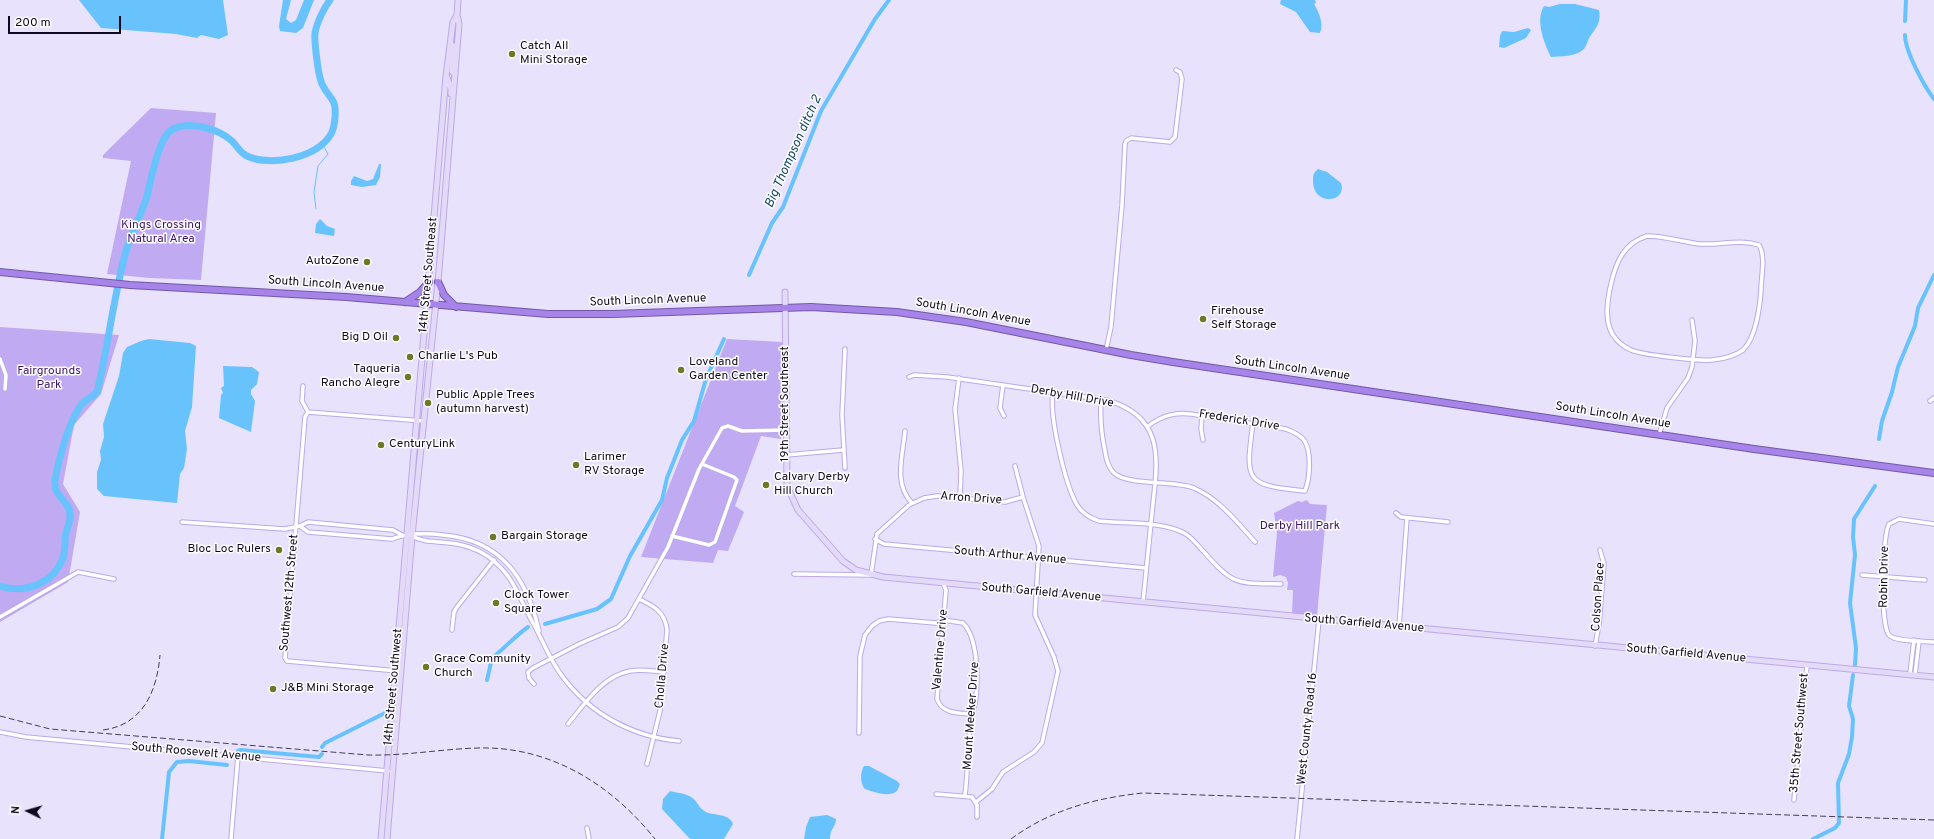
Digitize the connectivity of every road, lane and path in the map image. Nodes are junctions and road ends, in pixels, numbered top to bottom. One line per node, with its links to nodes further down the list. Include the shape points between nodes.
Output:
1 (458, 0): 2 (main road, 14th Street Southeast)
2 (457, 15): 3 (main road, 14th Street Southeast, via 453,22); 5 (main road, 14th Street Southeast, via 460,24)
3 (451, 44): 5 (main road, via 454,47 452,71); 6 (main road, 14th Street Southeast)
4 (1176, 70): 19 (street, via 1182,78 1176,137 1170,142 1131,138 1125,144 1112,327)
5 (455, 75): 7 (main road, 14th Street Southeast)
6 (446, 76): 7 (main road, via 451,89); 9 (main road, 14th Street Southeast)
7 (451, 127): 10 (main road, 14th Street Southeast)
8 (0, 272): 12 (highway, South Lincoln Avenue, via 130,285)
9 (429, 282): 12 (highway); 13 (main road, 14th Street Southeast)
10 (438, 282): 14 (main road, 14th Street Southeast); 15 (highway, via 444,295)
11 (785, 292): 16 (main road, 19th Street Southeast)
12 (405, 302): 13 (highway, South Lincoln Avenue)
13 (427, 304): 14 (highway, South Lincoln Avenue); 34 (main road, 14th Street Southeast)
14 (435, 305): 15 (highway, South Lincoln Avenue); 35 (main road, 14th Street Southeast)
15 (456, 307): 16 (highway, South Lincoln Avenue, via 571,315)
16 (785, 308): 19 (highway, South Lincoln Avenue, via 836,308 936,317); 38 (main road, 19th Street Southeast)
17 (1692, 320): 21 (street)
18 (845, 349): 42 (street)
19 (1106, 350): 40 (highway, South Lincoln Avenue)
20 (0, 359): 26 (street, via 6,375)
21 (1692, 359): 21 (street, via 1631,350 1616,339 1607,320 1607,309 1615,268 1624,251 1639,238 1647,236 1663,236 1699,244 1748,241 1759,245 1760,300 1756,325 1748,345 1734,356 1712,360); 40 (street, via 1688,378 1667,408)
22 (909, 377): 23 (street, Derby Hill Drive, via 914,375)
23 (959, 378): 24 (street, Derby Hill Drive); 50 (street, via 955,409 961,471)
24 (1003, 385): 27 (street, Derby Hill Drive); 32 (street, via 1000,408)
25 (303, 386): 31 (street, via 302,401)
26 (5, 389)
27 (1053, 393): 29 (street, Derby Hill Drive); 57 (street, via 1052,405 1061,455 1077,505 1092,519)
28 (1934, 398): 30 (street)
29 (1101, 400): 37 (street, Derby Hill Drive, via 1128,409); 48 (street, via 1101,431 1106,460 1112,471 1127,479)
30 (1930, 401)
31 (308, 412): 34 (street); 58 (street, Southwest 12th Street, via 305,417)
32 (1004, 416)
33 (1202, 416): 36 (street, Frederick Drive); 37 (street, Frederick Drive, via 1170,414 1158,418); 41 (street, via 1201,429)
34 (417, 421): 35 (street); 59 (main road, 14th Street Southeast)
35 (423, 421): 59 (main road, 14th Street Southeast)
36 (1253, 423): 36 (street, Frederick Drive, via 1248,459 1248,467 1253,476 1269,487 1305,491 1309,462 1304,441 1285,428)
37 (1147, 427): 48 (street, Derby Hill Drive, via 1156,453)
38 (786, 430): 43 (main road, 19th Street Southeast); 44 (street, via 742,431 728,426 723,427)
39 (905, 431): 51 (street, via 900,480 903,492)
40 (1659, 435): 47 (highway, South Lincoln Avenue)
41 (1204, 440)
42 (843, 450): 43 (street); 46 (street)
43 (786, 455): 68 (main road, 19th Street Southeast, via 787,486 798,510 843,561 856,570)
44 (702, 464): 60 (street); 60 (street, via 738,480 714,542 709,545)
45 (1015, 466): 49 (street)
46 (845, 468)
47 (1934, 473)
48 (1155, 482): 57 (street, Derby Hill Drive); 62 (street, via 1189,486 1210,497)
49 (1023, 497): 50 (street, Arron Drive, via 1005,502); 64 (street, via 1039,543)
50 (960, 498): 51 (street, Arron Drive, via 933,496)
51 (912, 503): 61 (street, Arron Drive, via 882,528)
52 (1396, 513): 53 (street)
53 (1407, 518): 55 (street); 81 (street)
54 (182, 522): 58 (street, via 285,529)
55 (1448, 522)
56 (1934, 524): 70 (street, Robin Drive, via 1899,519 1889,524)
57 (1151, 525): 66 (street, Derby Hill Drive); 74 (street, via 1172,528 1187,534 1230,578 1247,583)
58 (298, 526): 59 (street, via 308,532 392,539); 59 (street, via 308,522 393,530); 90 (street, Southwest 12th Street, via 285,660)
59 (407, 536): 65 (street, via 470,547); 83 (street, via 422,533 462,537 480,543 497,553 521,581); 90 (main road, 14th Street Southwest); 91 (main road, 14th Street Southwest)
60 (672, 536): 76 (street)
61 (875, 539): 64 (street, South Arthur Avenue, via 884,544); 68 (street)
62 (1255, 542)
63 (1600, 550): 87 (street, Colson Place, via 1604,564)
64 (1039, 559): 66 (street, South Arthur Avenue); 75 (street)
65 (494, 560): 82 (street, via 457,607); 83 (street, via 512,582)
66 (1146, 568): 77 (street, Derby Hill Drive)
67 (794, 574): 68 (street, South Garfield Avenue)
68 (871, 575): 73 (main road, South Garfield Avenue)
69 (1862, 575): 70 (street)
70 (1883, 577): 72 (street); 84 (street, Robin Drive, via 1882,599 1887,631 1890,637)
71 (114, 579): 78 (street, via 78,572)
72 (1925, 580)
73 (943, 583): 75 (main road, South Garfield Avenue); 79 (street, Valentine Drive, via 946,590)
74 (1281, 584)
75 (1036, 592): 77 (main road, South Garfield Avenue); 110 (street, via 1035,615 1058,671 1044,738 1034,752 1002,772 992,789)
76 (639, 599): 88 (street, via 628,618 618,627); 92 (street, Cholla Drive, via 657,609 665,621 667,630)
77 (1143, 602): 80 (main road, South Garfield Avenue)
78 (0, 617)
79 (944, 620): 97 (street, Mount Meeker Drive, via 963,623 975,648 976,697); 97 (street, Valentine Drive, via 938,702 948,711); 100 (street, Mount Meeker Drive, via 936,623 888,619 879,621 865,635 860,656)
80 (1319, 620): 81 (main road, South Garfield Avenue); 117 (street, West County Road 16)
81 (1399, 627): 87 (main road, South Garfield Avenue)
82 (452, 630)
83 (540, 634): 88 (street)
84 (1914, 640): 85 (street); 93 (street)
85 (1919, 641): 86 (street); 93 (street)
86 (1934, 642)
87 (1595, 646): 89 (main road, South Garfield Avenue)
88 (551, 658): 95 (street, via 528,672); 96 (street, via 565,680)
89 (1807, 666): 93 (main road, South Garfield Avenue); 109 (street, 35th Street Southwest)
90 (395, 671): 91 (street); 105 (main road, 14th Street Southwest)
91 (401, 672): 106 (main road, 14th Street Southwest)
92 (664, 672): 96 (street, via 635,670 618,675 602,685); 101 (street, Cholla Drive)
93 (1912, 674): 94 (main road, South Garfield Avenue)
94 (1934, 677)
95 (534, 684)
96 (587, 703): 98 (street); 101 (street, via 614,722)
97 (972, 714): 108 (street, Mount Meeker Drive)
98 (568, 724)
99 (0, 732): 103 (street, South Roosevelt Avenue, via 26,737)
100 (859, 733)
101 (654, 737): 102 (street); 104 (street, Cholla Drive)
102 (679, 741)
103 (238, 756): 105 (street, South Roosevelt Avenue); 113 (street)
104 (647, 764)
105 (386, 770): 106 (street, South Roosevelt Avenue); 114 (main road, 14th Street Southwest)
106 (393, 771): 115 (main road, 14th Street Southwest)
107 (936, 794): 108 (street)
108 (965, 795): 110 (street, via 972,797)
109 (1794, 800)
110 (976, 802): 111 (street)
111 (977, 817)
112 (587, 828): 116 (street)
113 (231, 839)
114 (381, 839)
115 (387, 839)
116 (589, 839)
117 (1297, 839)

